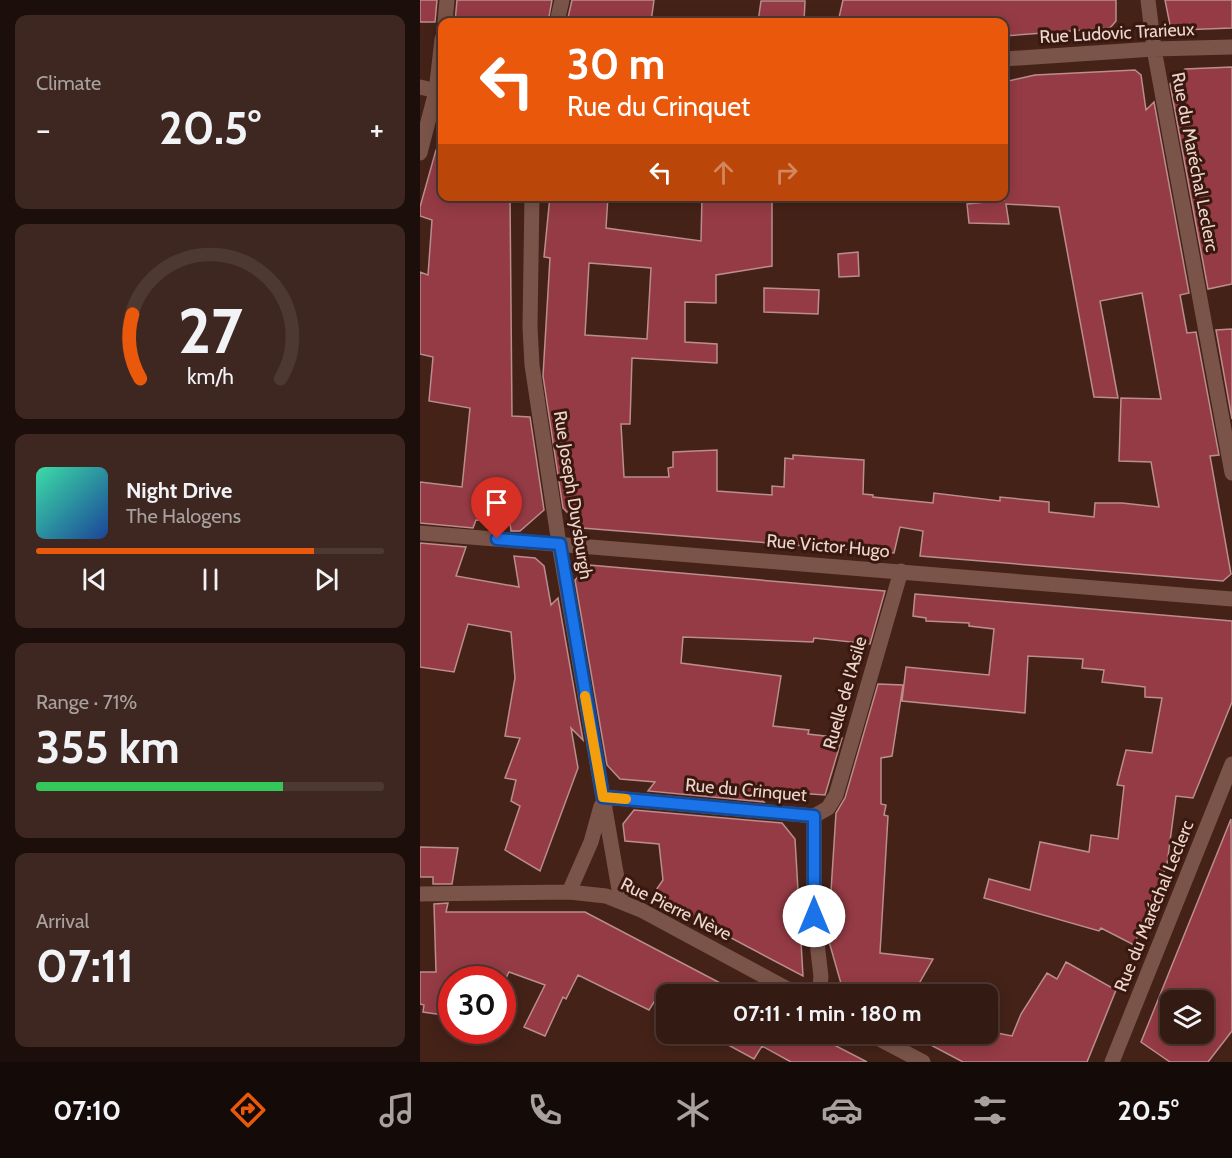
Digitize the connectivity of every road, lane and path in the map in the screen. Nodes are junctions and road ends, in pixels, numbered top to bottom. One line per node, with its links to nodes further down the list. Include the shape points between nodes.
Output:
1 (447, 0): 4 (street)
2 (562, 0): 5 (street)
3 (1148, 0): 7 (street, Rue du Maréchal Leclerc)
4 (445, 18)
5 (558, 18)
6 (1232, 47): 7 (street, Rue Ludovic Trarieux)
7 (1154, 49): 8 (street, Rue Ludovic Trarieux); 14 (street, Rue du Maréchal Leclerc)
8 (1008, 58)
9 (420, 87): 10 (street)
10 (438, 91)
11 (438, 94): 12 (street)
12 (420, 153)
13 (532, 201): 16 (street, Rue Joseph Duysburgh, via 530,345)
14 (1232, 473)
15 (420, 533): 16 (street, Rue Victor Hugo)
16 (560, 544): 17 (street, Rue Victor Hugo); 20 (street, Rue Joseph Duysburgh)
17 (901, 571): 18 (street, Rue Victor Hugo); 21 (street, Ruelle de l'Asile, via 836,795 828,808)
18 (1232, 599)
19 (1232, 764): 29 (street, Rue du Maréchal Leclerc)
20 (603, 797): 21 (street, Rue du Crinquet); 22 (street, Rue Joseph Duysburgh, via 591,842); 24 (street, Rue Joseph Duysburgh)
21 (814, 816): 26 (street, Rue du Crinquet, via 814,916)
22 (569, 892): 23 (street, Rue Pierre Nève); 24 (street, Rue Pierre Nève)
23 (420, 894)
24 (621, 901): 25 (street, Rue Pierre Nève)
25 (778, 984)
26 (820, 984)
27 (889, 1044): 28 (street)
28 (923, 1062)
29 (1112, 1062)

